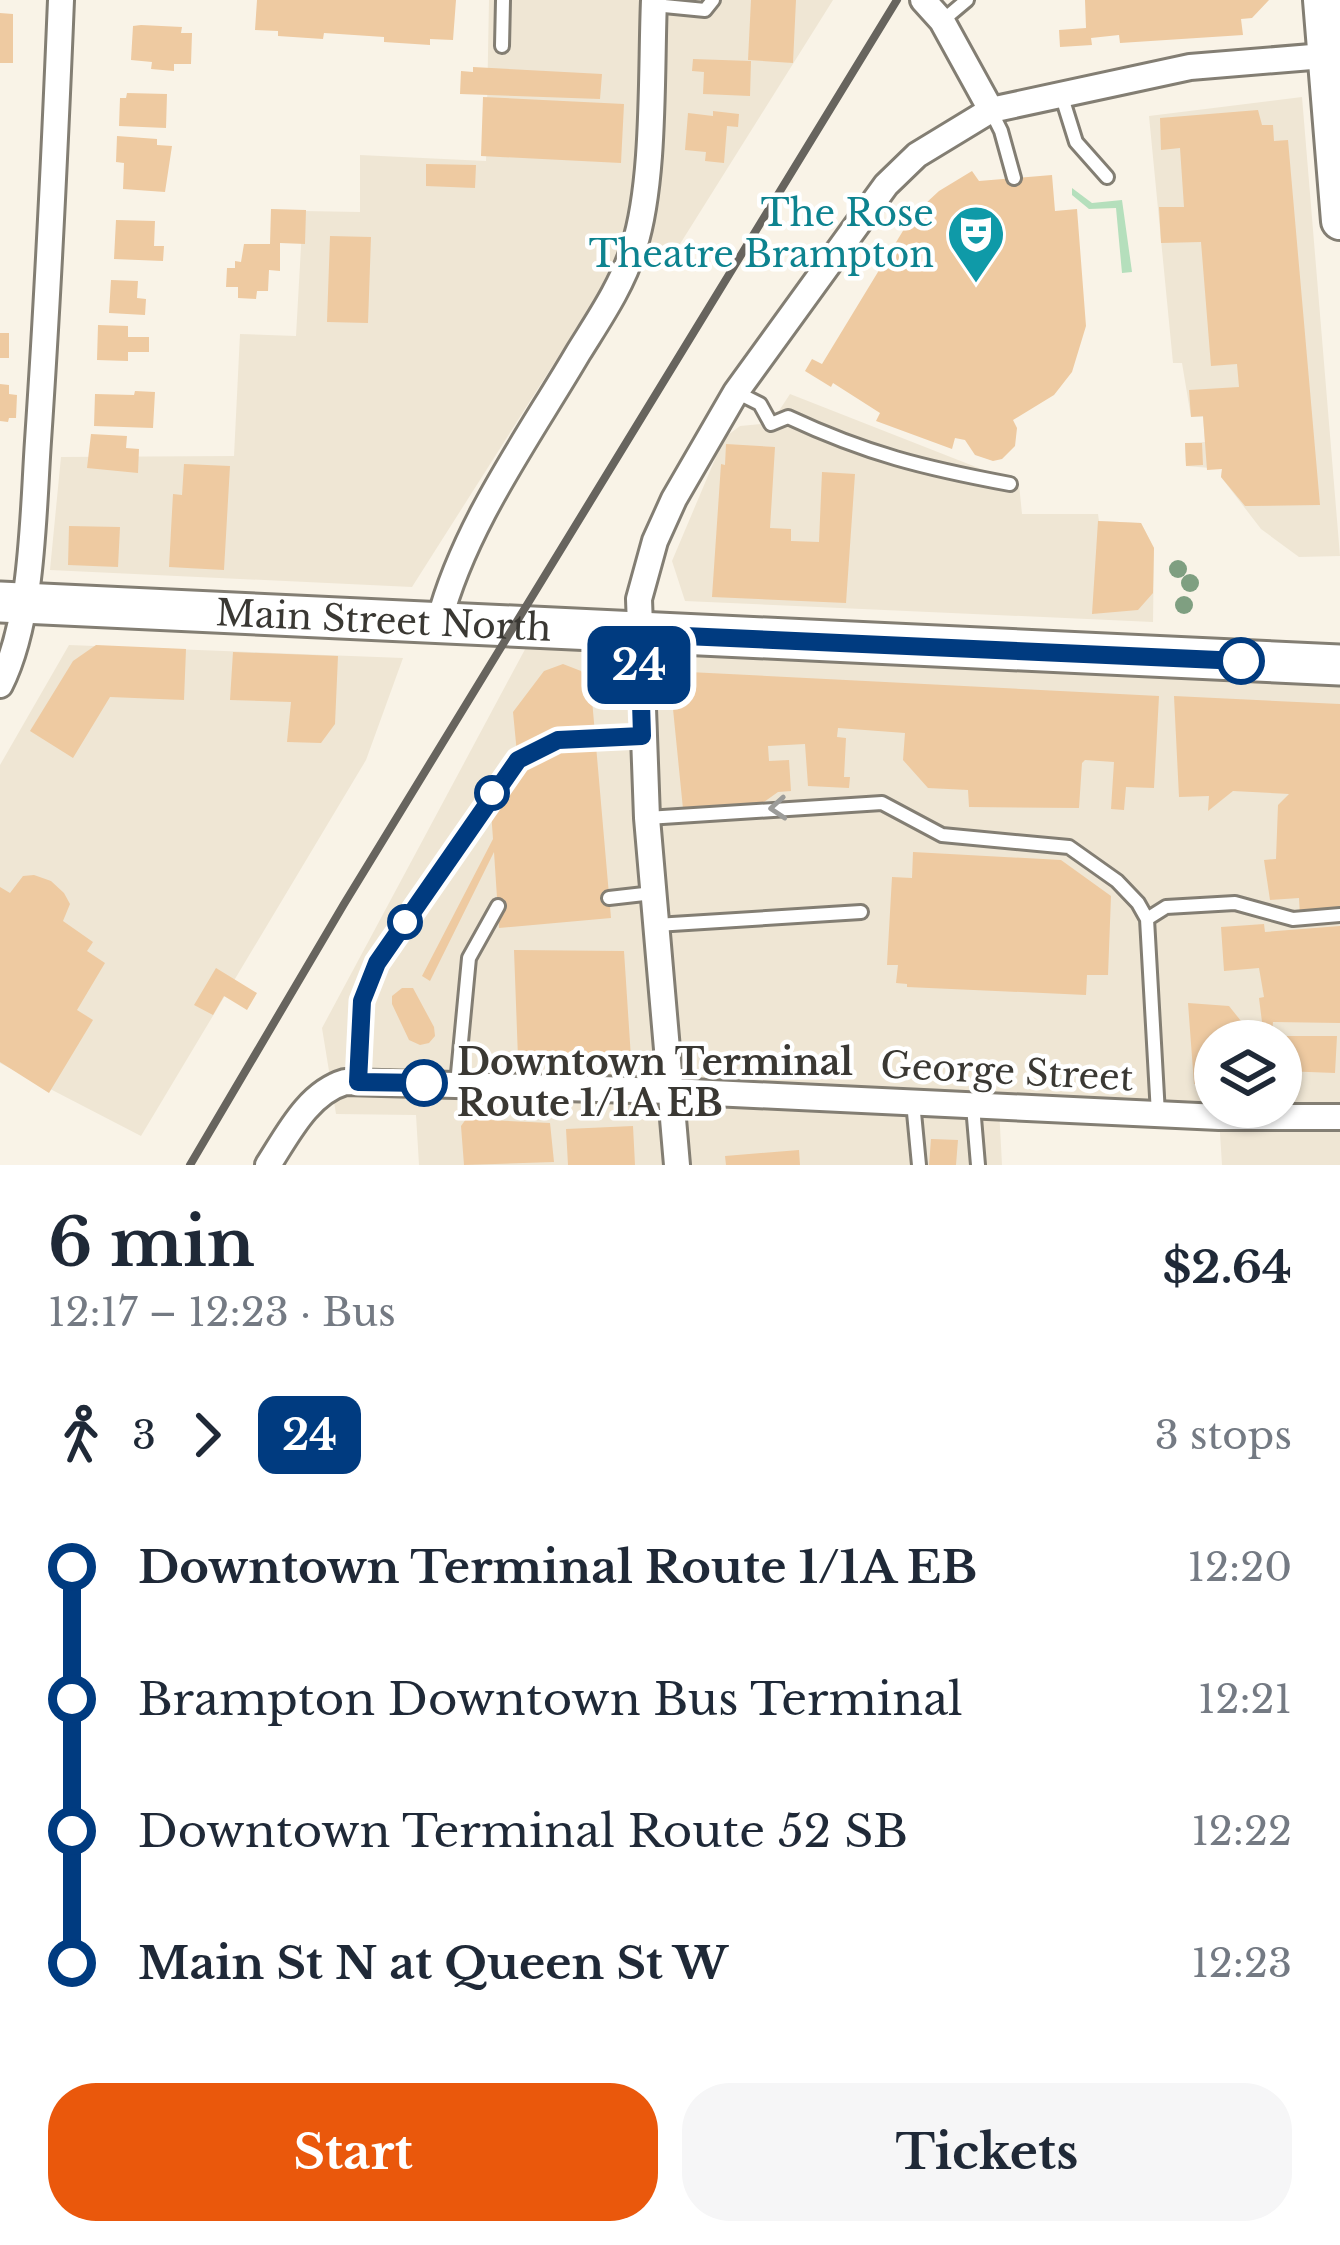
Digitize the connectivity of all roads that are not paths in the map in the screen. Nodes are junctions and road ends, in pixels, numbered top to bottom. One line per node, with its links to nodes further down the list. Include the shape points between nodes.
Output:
1 (62, 0): 18 (street, via 30,559)
2 (503, 0): 9 (lane)
3 (713, 0): 7 (lane, via 705,10)
4 (923, 0): 8 (street)
5 (967, 0): 8 (lane)
6 (1322, 0): 10 (main road)
7 (654, 3): 19 (street, via 644,211 634,249 451,578)
8 (943, 21): 12 (street)
9 (502, 46)
10 (1334, 55): 11 (street, via 1190,67); 15 (main road)
11 (1061, 94): 12 (street); 13 (lane, via 1076,142)
12 (991, 110): 14 (lane); 16 (street, via 916,155 886,185)
13 (1107, 177)
14 (1014, 178)
15 (1340, 220)
16 (736, 392): 17 (lane, via 760,404 771,424 788,417 872,453); 20 (street, via 656,541 639,599)
17 (1010, 484)
18 (11, 603): 19 (main road, Main Street North); 22 (street, via 14,652)
19 (439, 622): 20 (main road, Main Street North)
20 (639, 634): 21 (main road, Main Street North); 23 (street)
21 (1340, 665)
22 (0, 685)
23 (642, 736): 24 (lane); 26 (street)
24 (596, 738)
25 (518, 760): 34 (lane, via 377,963 362,1001)
26 (647, 818): 27 (street); 32 (lane, one-way to 26, via 1117,881 1069,847 942,836 894,808 861,802)
27 (653, 893): 28 (lane); 33 (street)
28 (609, 898)
29 (497, 907): 35 (lane, via 469,958)
30 (861, 912): 33 (lane)
31 (1340, 915): 32 (lane, via 1293,919 1234,903 1166,907)
32 (1147, 919): 39 (lane)
33 (656, 926): 36 (street)
34 (358, 1082): 35 (street, George Street); 41 (street, via 327,1090)
35 (457, 1084): 36 (street, George Street)
36 (671, 1090): 37 (street, George Street); 42 (street)
37 (913, 1102): 38 (street, George Street); 43 (lane)
38 (973, 1105): 39 (street, George Street); 44 (lane)
39 (1158, 1114): 40 (street, George Street)
40 (1340, 1117)
41 (268, 1165)
42 (677, 1165)
43 (919, 1165)
44 (978, 1165)

